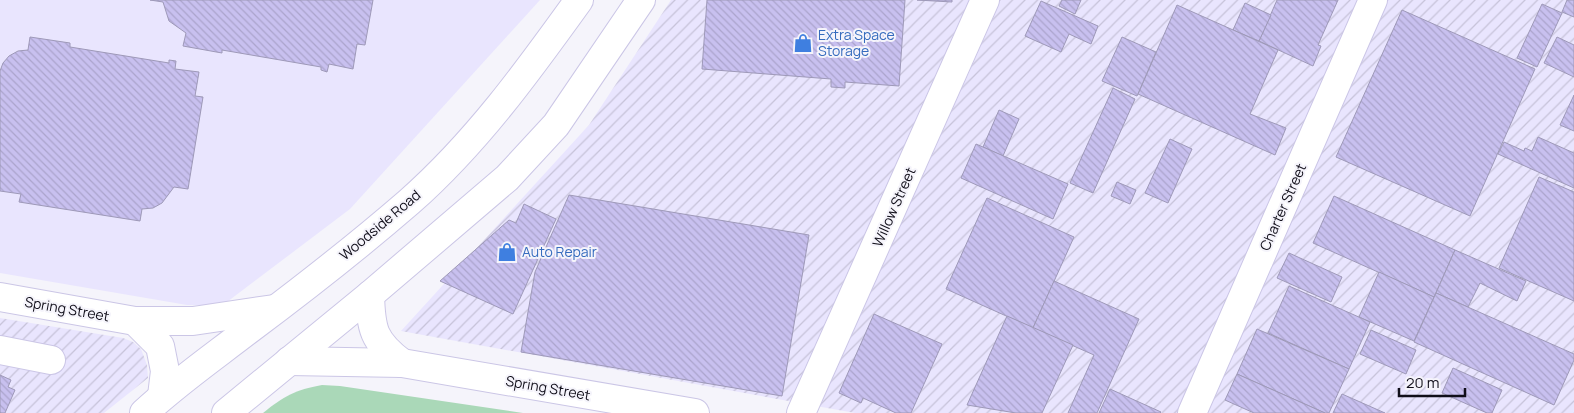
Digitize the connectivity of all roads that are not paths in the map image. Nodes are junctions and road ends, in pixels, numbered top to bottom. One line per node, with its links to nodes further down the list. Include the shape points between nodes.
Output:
1 (579, 0): 7 (main road, Woodside Road, via 525,75 464,148 410,201)
2 (641, 0): 5 (main road, via 556,125 507,178)
3 (985, 0): 16 (main road, Willow Street)
4 (1373, 0): 17 (main road, Charter Street)
5 (370, 295): 11 (main road); 12 (main road, via 374,332 390,354)
6 (0, 297): 8 (main road, Spring Street)
7 (278, 308): 8 (main road, Spring Street, via 193,321); 13 (main road, Woodside Road)
8 (135, 321): 13 (main road, via 160,346 165,371)
9 (0, 350): 10 (main road)
10 (51, 360)
11 (289, 360): 12 (main road, Spring Street); 14 (main road)
12 (402, 363): 15 (main road, Spring Street)
13 (153, 405)
14 (226, 413)
15 (695, 413)
16 (801, 413)
17 (1192, 413)

